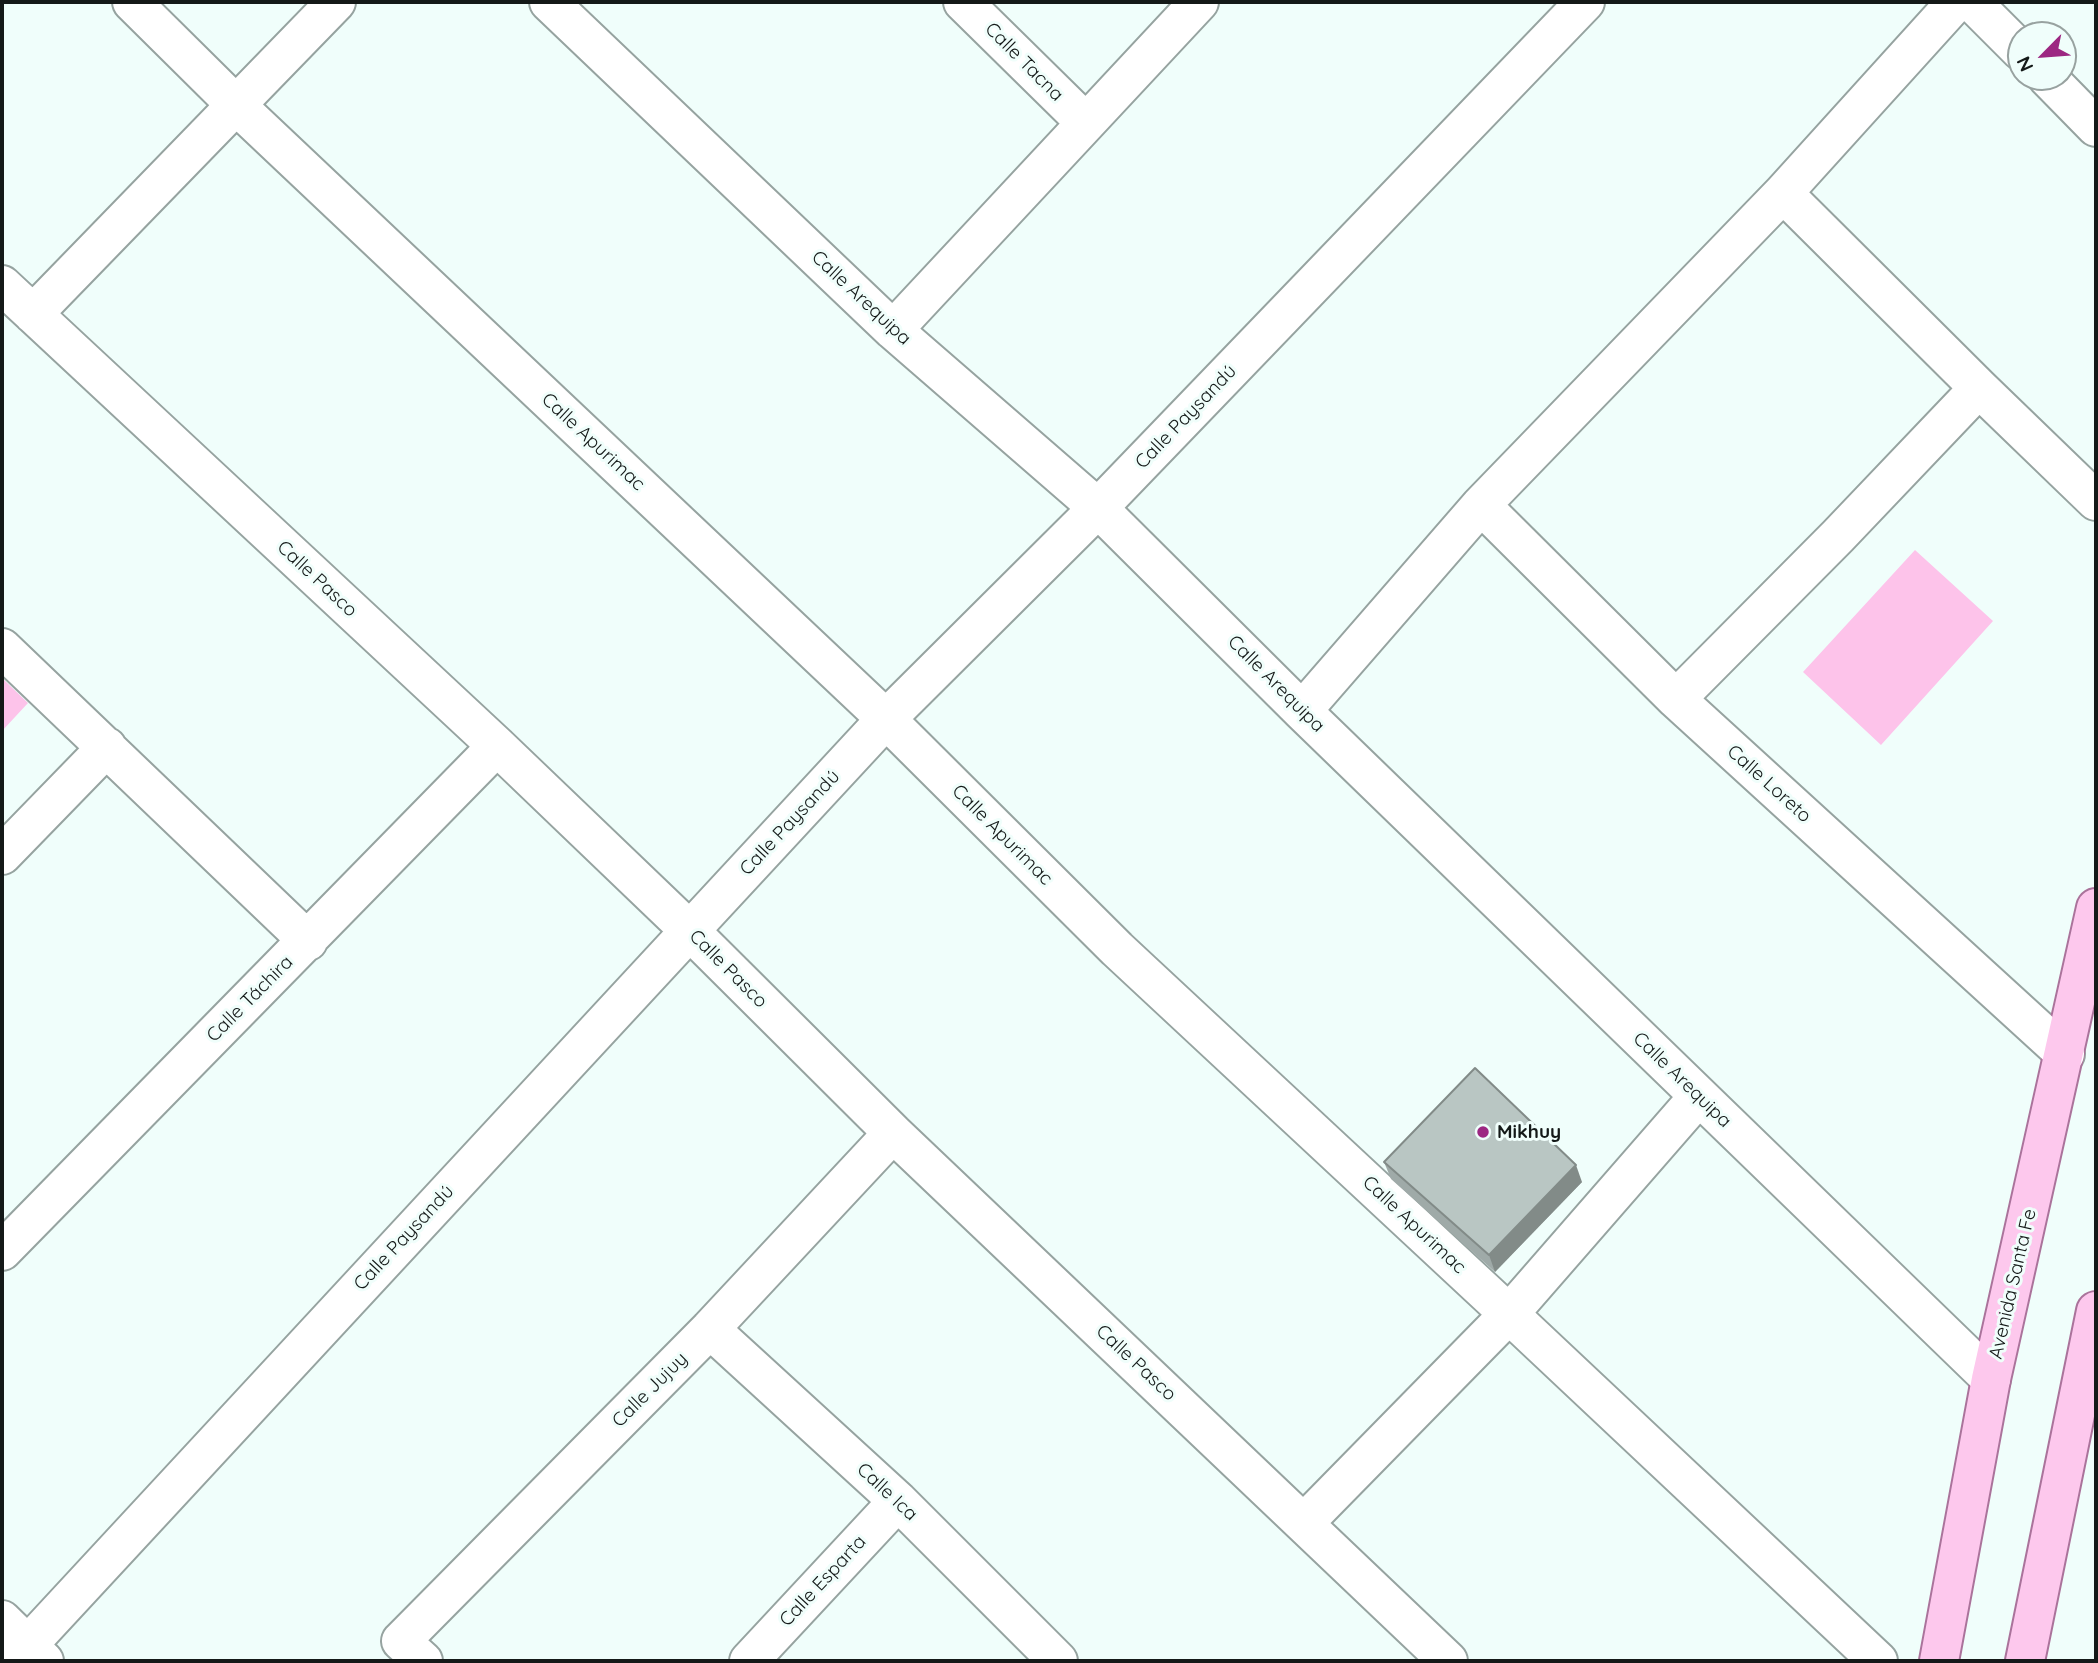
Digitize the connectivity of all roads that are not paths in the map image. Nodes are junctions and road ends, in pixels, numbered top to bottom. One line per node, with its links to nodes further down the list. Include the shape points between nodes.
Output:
1 (132, 2): 11 (street, Calle Apurimac)
2 (336, 2): 11 (street)
3 (549, 2): 17 (street, Calle Arequipa)
4 (963, 2): 12 (street, Calle Tacna)
5 (1199, 2): 12 (street)
6 (1585, 2): 21 (street, Calle Paysandú)
7 (1956, 2): 14 (street)
8 (1972, 2): 9 (street)
9 (2007, 37)
10 (2061, 91): 13 (street)
11 (236, 105): 16 (street); 25 (street, Calle Apurimac)
12 (1085, 122): 17 (street)
13 (2096, 127)
14 (1783, 193): 18 (street); 20 (street)
15 (2, 285): 16 (street, Calle Pasco)
16 (33, 314): 26 (street, Calle Pasco)
17 (893, 330): 21 (street, Calle Arequipa)
18 (1979, 388): 19 (street); 23 (street)
19 (2096, 501)
20 (1481, 505): 23 (street, Calle Loreto); 24 (street)
21 (1098, 508): 24 (street, Calle Arequipa); 25 (street, Calle Paysandú)
22 (2, 648): 27 (street)
23 (1676, 699): 32 (street, Calle Loreto)
24 (1302, 711): 33 (street, Calle Arequipa)
25 (886, 719): 30 (street, Calle Paysandú); 37 (street, Calle Apurimac, via 1117,949)
26 (497, 746): 30 (street, Calle Pasco); 31 (street, Calle Táchira)
27 (107, 747): 28 (street); 31 (street)
28 (2, 855)
29 (2096, 908): 32 (main road, Avenida Santa Fe)
30 (689, 930): 34 (street, Calle Pasco); 42 (street, Calle Paysandú)
31 (308, 941): 35 (street, Calle Táchira)
32 (2065, 1054): 39 (main road, Avenida Santa Fe)
33 (1699, 1096): 37 (street); 39 (street, Calle Arequipa)
34 (893, 1133): 38 (street, Calle Jujuy); 41 (street, Calle Pasco)
35 (2, 1250)
36 (2096, 1311): 49 (main road)
37 (1509, 1314): 41 (street); 47 (street, Calle Apurimac)
38 (710, 1329): 40 (street, Calle Ica); 43 (street, Calle Jujuy)
39 (1991, 1379): 48 (main road, Avenida Santa Fe)
40 (898, 1502): 44 (street, Calle Esparta); 45 (street, Calle Ica)
41 (1304, 1523): 46 (street, Calle Pasco)
42 (22, 1647)
43 (412, 1651)
44 (749, 1661)
45 (1058, 1661)
46 (1448, 1661)
47 (1878, 1661)
48 (1939, 1661)
49 (2025, 1661)

